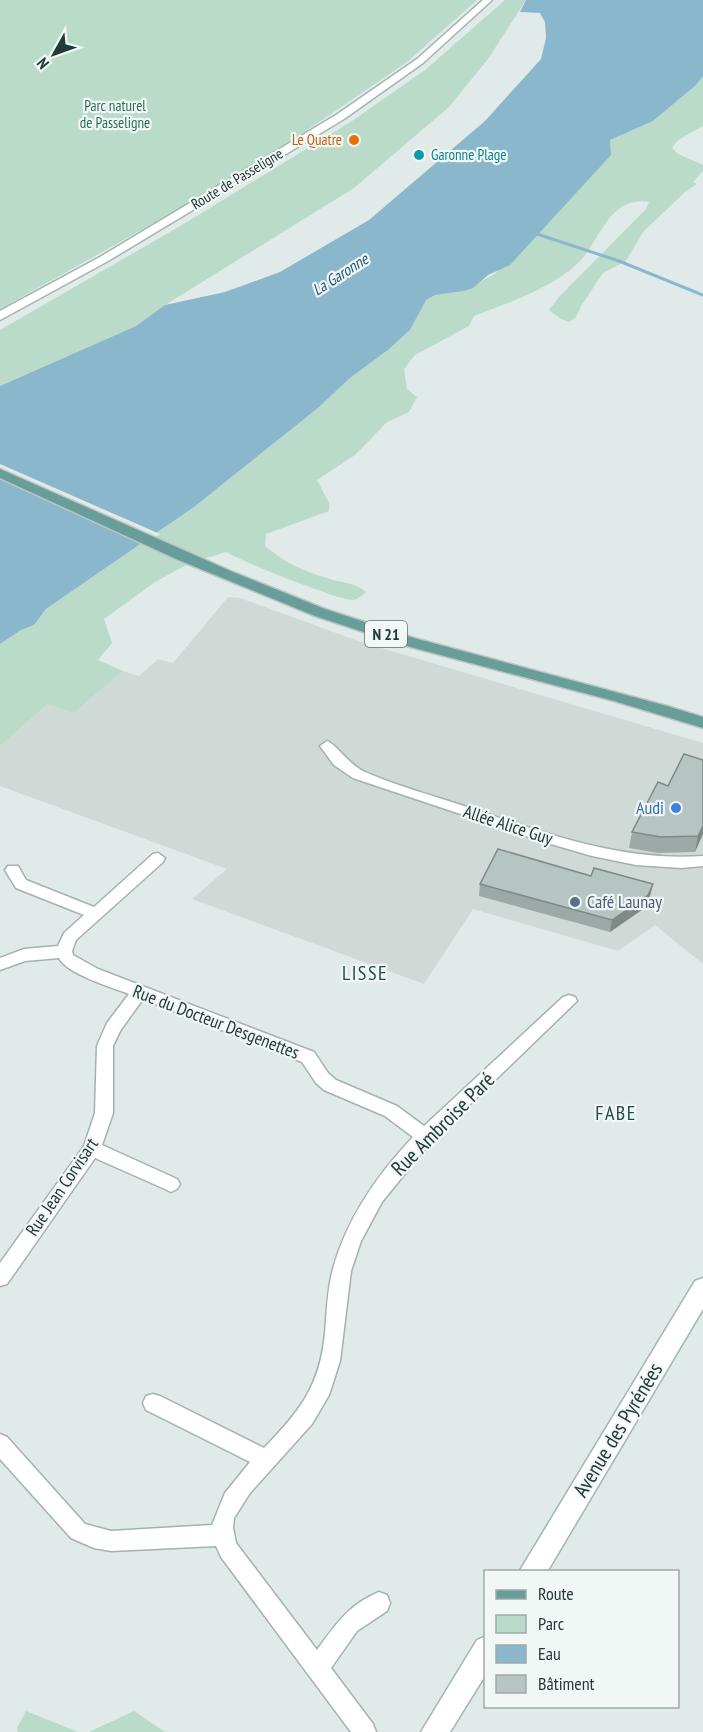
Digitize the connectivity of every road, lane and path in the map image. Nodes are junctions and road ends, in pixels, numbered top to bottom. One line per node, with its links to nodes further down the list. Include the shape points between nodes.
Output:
1 (488, 0): 2 (street, Route de Passeligne, via 420,61 340,117 104,259)
2 (0, 316)
3 (0, 468): 5 (main road, N 21)
4 (0, 473): 5 (main road, N 21)
5 (230, 572): 6 (main road, N 21, via 369,624); 7 (main road, N 21, via 368,629)
6 (703, 714)
7 (703, 723)
8 (327, 746): 10 (street, Allée Alice Guy, via 339,762 358,775 572,846 639,860)
9 (158, 858): 12 (street)
10 (703, 861)
11 (13, 870): 12 (street, via 21,884)
12 (96, 914): 13 (street, via 70,937)
13 (64, 951): 14 (street, via 24,955); 15 (street, Rue du Docteur Desgenettes, via 68,959 92,973)
14 (0, 964)
15 (140, 992): 17 (street, Rue du Docteur Desgenettes, via 301,1054 330,1085 391,1111); 18 (street, Rue Jean Corvisart, via 113,1028 105,1047 104,1113)
16 (569, 1001): 17 (street, Rue Ambroise Paré)
17 (425, 1136): 24 (street, Rue Ambroise Paré, via 364,1216 338,1287 328,1376 304,1422)
18 (92, 1149): 19 (street); 20 (street, Rue Jean Corvisart)
19 (171, 1184)
20 (0, 1278)
21 (703, 1288): 26 (street, Avenue des Pyrénées)
22 (153, 1403): 24 (street)
23 (0, 1444): 25 (street, via 78,1530 94,1538 111,1541)
24 (266, 1459): 25 (street, Rue Ambroise Paré, via 234,1498 224,1516)
25 (222, 1535): 29 (street, via 252,1586)
26 (533, 1570)
27 (379, 1603): 29 (street, via 349,1623)
28 (484, 1652): 31 (street)
29 (317, 1670): 30 (street)
30 (365, 1732)
31 (435, 1732)

